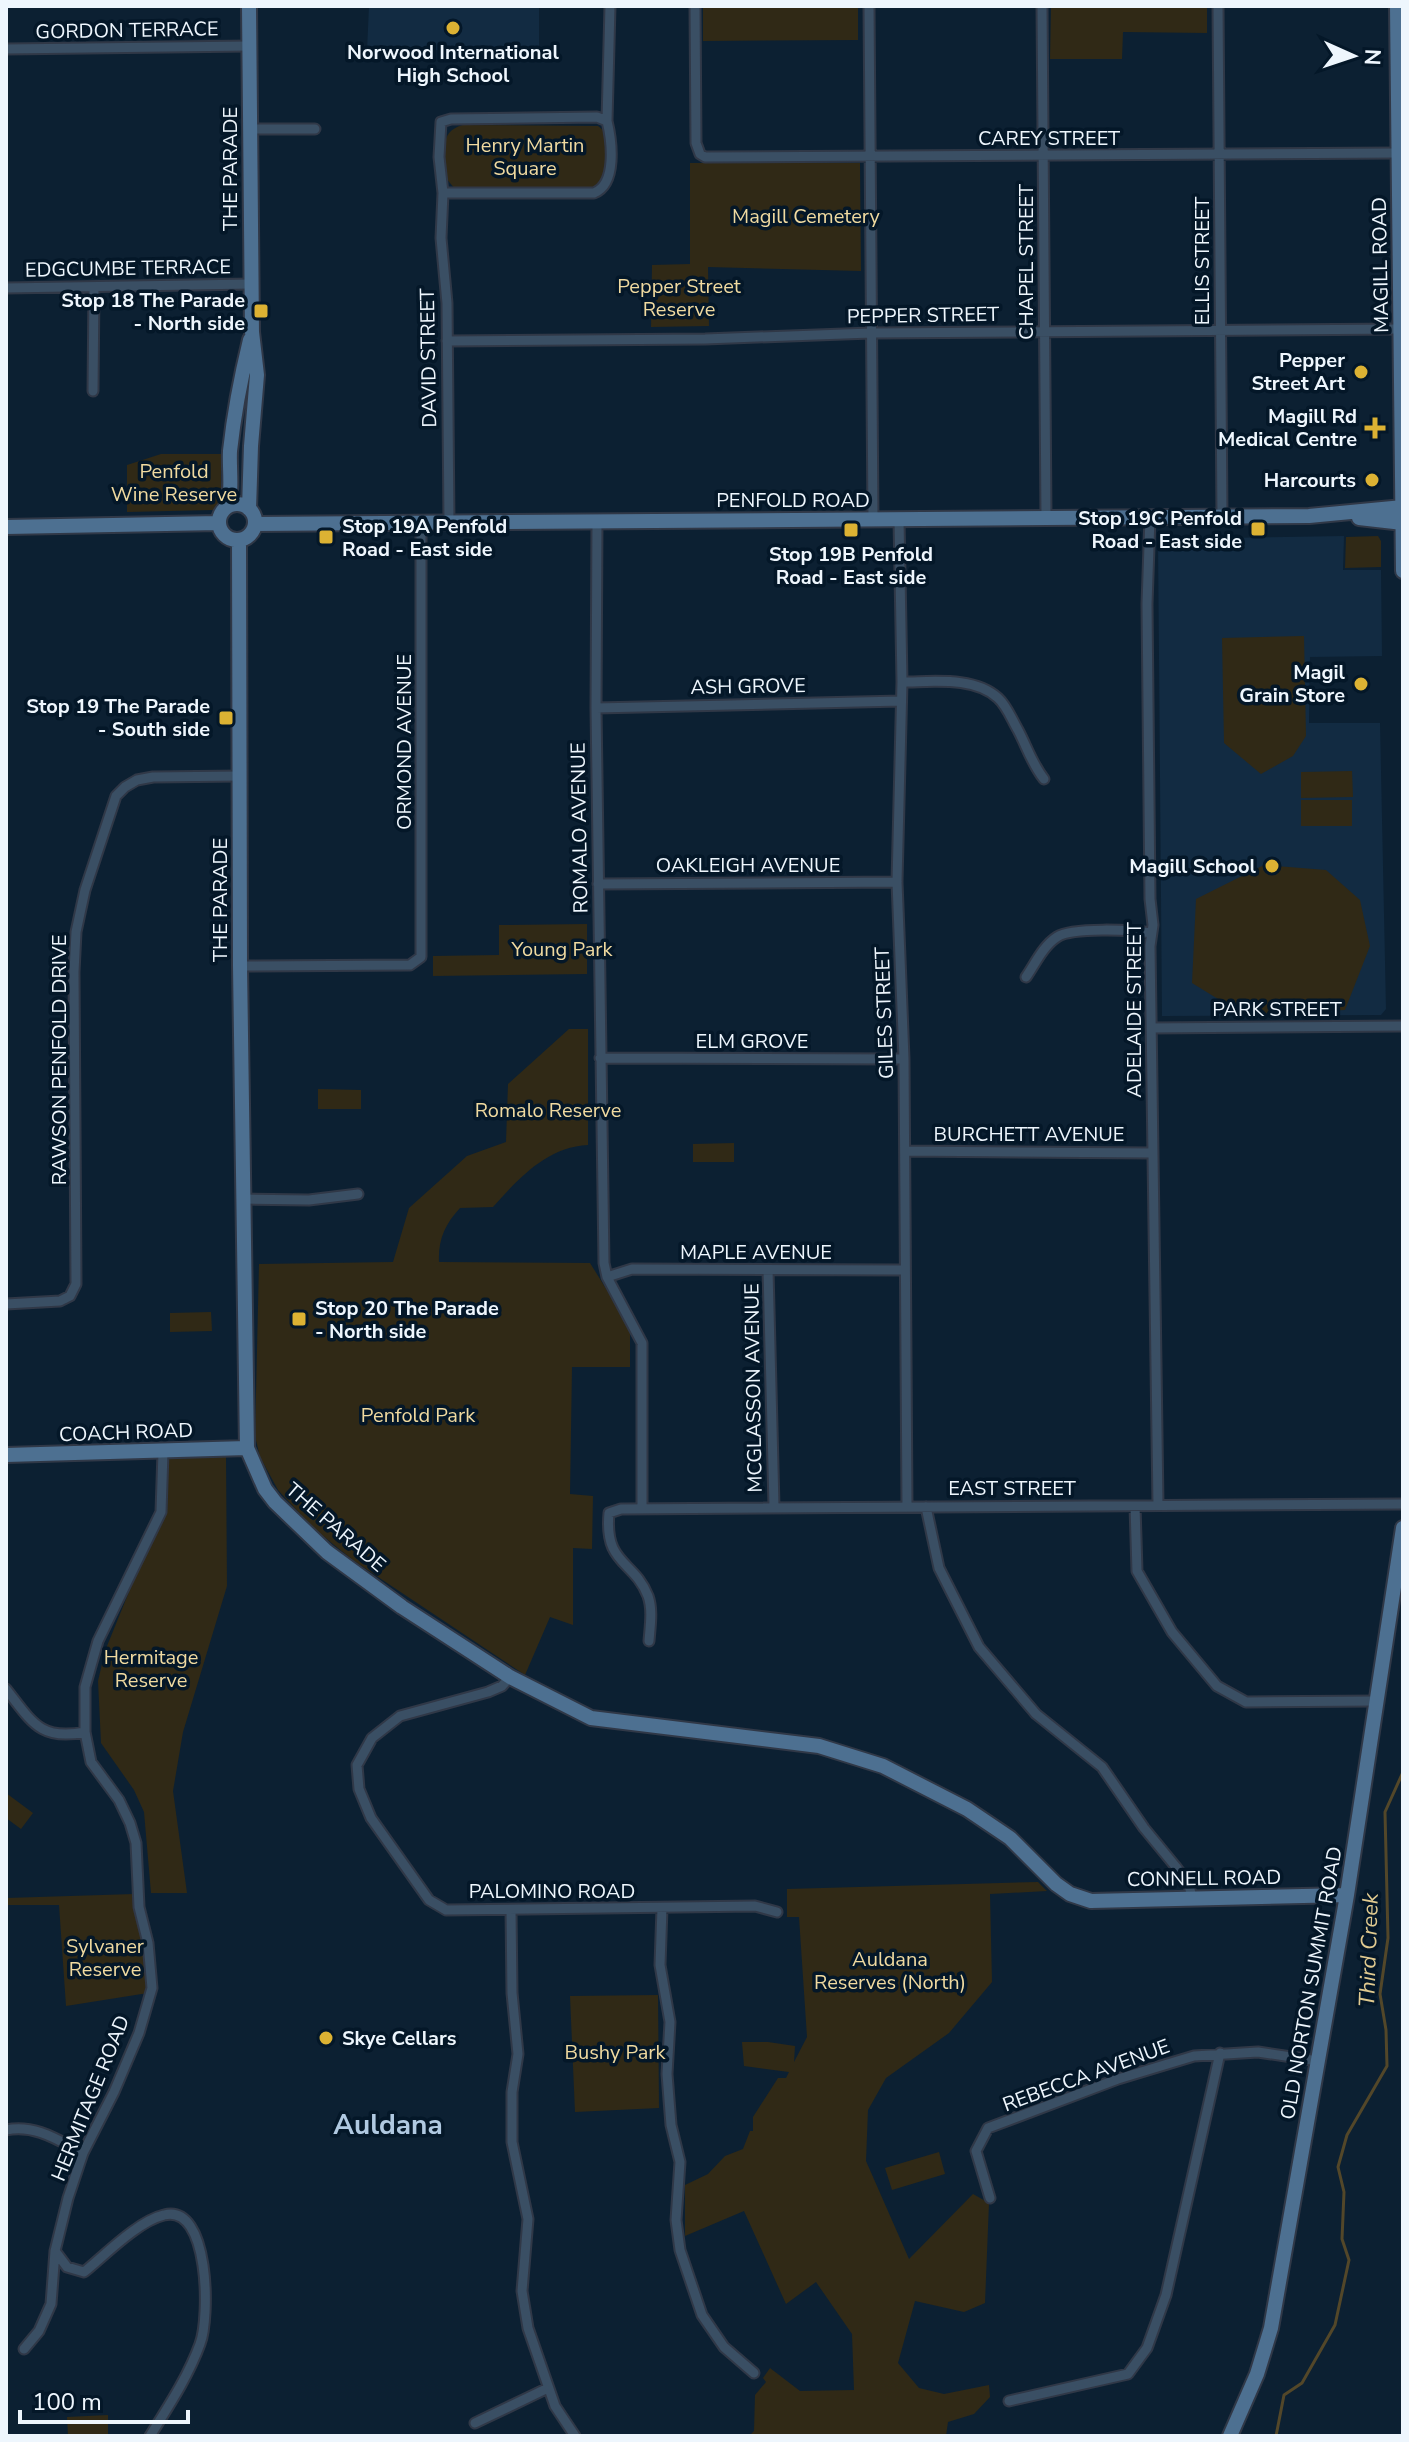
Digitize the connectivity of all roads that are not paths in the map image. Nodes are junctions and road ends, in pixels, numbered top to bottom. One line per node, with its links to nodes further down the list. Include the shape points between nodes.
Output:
1 (249, 6): 8 (main road, THE PARADE)
2 (610, 6): 10 (street)
3 (695, 6): 16 (street, CAREY STREET, via 700,154)
4 (869, 6): 16 (street)
5 (1042, 6): 14 (street, CHAPEL STREET)
6 (1218, 6): 15 (street, ELLIS STREET)
7 (1397, 6): 13 (main road, MAGILL ROAD)
8 (249, 46): 9 (street, GORDON TERRACE); 11 (main road, THE PARADE)
9 (6, 49)
10 (607, 121): 17 (street, via 609,179 604,189); 17 (street, via 582,117 441,122)
11 (250, 129): 12 (street); 18 (main road, THE PARADE)
12 (315, 129)
13 (1398, 153): 15 (street, CAREY STREET); 21 (main road, MAGILL ROAD)
14 (1044, 155): 15 (street, CAREY STREET); 16 (street, CAREY STREET); 22 (street, CHAPEL STREET)
15 (1220, 155): 23 (street, ELLIS STREET)
16 (871, 157): 25 (street)
17 (443, 193): 26 (street, DAVID STREET)
18 (251, 284): 20 (street, EDGCUMBE TERRACE); 24 (main road, THE PARADE)
19 (6, 288): 20 (street, EDGCUMBE TERRACE)
20 (94, 288): 27 (street)
21 (1400, 329): 23 (street, PEPPER STREET); 29 (main road, MAGILL ROAD)
22 (1045, 331): 23 (street, PEPPER STREET); 25 (street, PEPPER STREET); 32 (street, CHAPEL STREET)
23 (1220, 331): 34 (street, ELLIS STREET)
24 (252, 332): 28 (main road, THE PARADE, via 230,454); 30 (main road, THE PARADE, via 257,375)
25 (871, 333): 26 (street, PEPPER STREET); 35 (street)
26 (447, 341): 40 (street, DAVID STREET)
27 (93, 391)
28 (227, 507): 30 (main road); 38 (main road)
29 (1403, 507): 31 (main road, PENFOLD ROAD); 41 (main road, MAGILL ROAD)
30 (249, 509): 42 (main road)
31 (1331, 515): 34 (main road, PENFOLD ROAD); 41 (main road, PENFOLD ROAD)
32 (1046, 517): 33 (main road, PENFOLD ROAD); 36 (main road, PENFOLD ROAD)
33 (1150, 517): 34 (main road, PENFOLD ROAD); 53 (street, ADELAIDE STREET)
34 (1222, 517)
35 (873, 519): 36 (main road, PENFOLD ROAD); 37 (main road, PENFOLD ROAD)
36 (899, 520): 46 (street, GILES STREET)
37 (597, 522): 40 (main road, PENFOLD ROAD); 48 (street, ROMALO AVENUE)
38 (219, 523): 43 (main road); 44 (main road, via 224,534)
39 (421, 523): 40 (main road, PENFOLD ROAD); 42 (main road, PENFOLD ROAD); 54 (street, ORMOND AVENUE, via 419,961)
40 (449, 523)
41 (1403, 523): 45 (main road, MAGILL ROAD)
42 (255, 524): 44 (main road)
43 (6, 527)
44 (239, 540): 49 (main road, THE PARADE)
45 (1403, 571)
46 (902, 682): 47 (street, GILES STREET); 50 (street, via 977,686 997,697)
47 (901, 701): 48 (street, ASH GROVE); 51 (street, GILES STREET)
48 (596, 708): 52 (street, ROMALO AVENUE)
49 (240, 776): 54 (main road, THE PARADE); 67 (street, RAWSON PENFOLD DRIVE, via 137,780 116,796 110,809 76,932 76,1284 60,1301)
50 (1044, 779)
51 (897, 882): 52 (street, OAKLEIGH AVENUE); 59 (street, GILES STREET)
52 (598, 884): 58 (street, ROMALO AVENUE)
53 (1151, 933): 55 (street, via 1060,935); 57 (street, ADELAIDE STREET)
54 (240, 966): 63 (main road, THE PARADE)
55 (1026, 977)
56 (1403, 1026): 57 (street, PARK STREET)
57 (1151, 1028): 61 (street, ADELAIDE STREET)
58 (600, 1058): 59 (street, ELM GROVE); 66 (street, ROMALO AVENUE)
59 (904, 1059): 60 (street, GILES STREET)
60 (905, 1151): 61 (street, BURCHETT AVENUE); 65 (street, GILES STREET)
61 (1152, 1153): 72 (street, ADELAIDE STREET)
62 (358, 1194): 63 (street)
63 (244, 1199): 68 (main road, THE PARADE)
64 (768, 1270): 65 (street, MAPLE AVENUE); 66 (street, MAPLE AVENUE, via 632,1269); 73 (street, MCGLASSON AVENUE)
65 (905, 1270): 74 (street, GILES STREET)
66 (607, 1277): 77 (street, ROMALO AVENUE, via 642,1343)
67 (6, 1304)
68 (247, 1448): 69 (main road, COACH ROAD); 80 (main road, THE PARADE, via 265,1489 327,1552)
69 (163, 1452): 70 (main road, COACH ROAD); 83 (street, HERMITAGE ROAD, via 161,1512 98,1641 85,1687)
70 (6, 1455)
71 (1403, 1504): 72 (street, EAST STREET)
72 (1158, 1505): 75 (street, EAST STREET)
73 (774, 1506): 74 (street, EAST STREET); 77 (street, EAST STREET)
74 (907, 1506): 76 (street, EAST STREET)
75 (1135, 1506): 76 (street, EAST STREET); 82 (street, via 1137,1571 1172,1632 1217,1686 1246,1702)
76 (926, 1507): 85 (street, via 939,1568 979,1647 1036,1714 1102,1767 1189,1885)
77 (642, 1509): 79 (street, EAST STREET, via 609,1513 607,1532 615,1554 648,1596)
78 (1403, 1528): 82 (main road, OLD NORTON SUMMIT ROAD)
79 (649, 1641)
80 (510, 1677): 86 (main road, THE PARADE, via 591,1718 819,1746 883,1766 989,1823 1070,1894 1091,1901); 88 (street, PALOMINO ROAD, via 488,1692 400,1716 372,1738 357,1765 359,1789 371,1818 429,1900 446,1910)
81 (6, 1689): 83 (street, via 46,1732)
82 (1376, 1701): 84 (main road, OLD NORTON SUMMIT ROAD)
83 (85, 1732): 93 (street, HERMITAGE ROAD, via 91,1762 119,1800 136,1843 139,1907 152,1988 139,2033)
84 (1347, 1895): 85 (main road, CONNELL ROAD); 91 (main road, OLD NORTON SUMMIT ROAD)
85 (1192, 1898): 86 (main road, CONNELL ROAD)
86 (1110, 1899)
87 (662, 1908): 88 (street, PALOMINO ROAD); 89 (street, PALOMINO ROAD, via 755,1906); 97 (street, via 660,1965 670,2022 671,2125 680,2162 680,2250 702,2315 724,2347)
88 (511, 1910): 98 (street, via 518,2054 512,2142 528,2219 522,2291)
89 (777, 1912)
90 (1220, 2053): 91 (street, REBECCA AVENUE, via 1258,2052); 94 (street, REBECCA AVENUE, via 1118,2079 988,2128 976,2151); 99 (street, via 1166,2295 1147,2348 1128,2374)
91 (1318, 2061): 103 (main road, OLD NORTON SUMMIT ROAD, via 1271,2328)
92 (6, 2130): 93 (street, via 23,2127 47,2134)
93 (83, 2153): 95 (street, HERMITAGE ROAD)
94 (990, 2198)
95 (55, 2251): 96 (street, HERMITAGE ROAD, via 51,2304); 101 (street, via 67,2267 84,2272 166,2213 185,2217 192,2226 200,2247 205,2302 202,2342)
96 (24, 2349)
97 (754, 2373)
98 (548, 2388): 100 (street); 102 (street)
99 (1009, 2401)
100 (475, 2423)
101 (150, 2436)
102 (575, 2436)
103 (1230, 2436)

